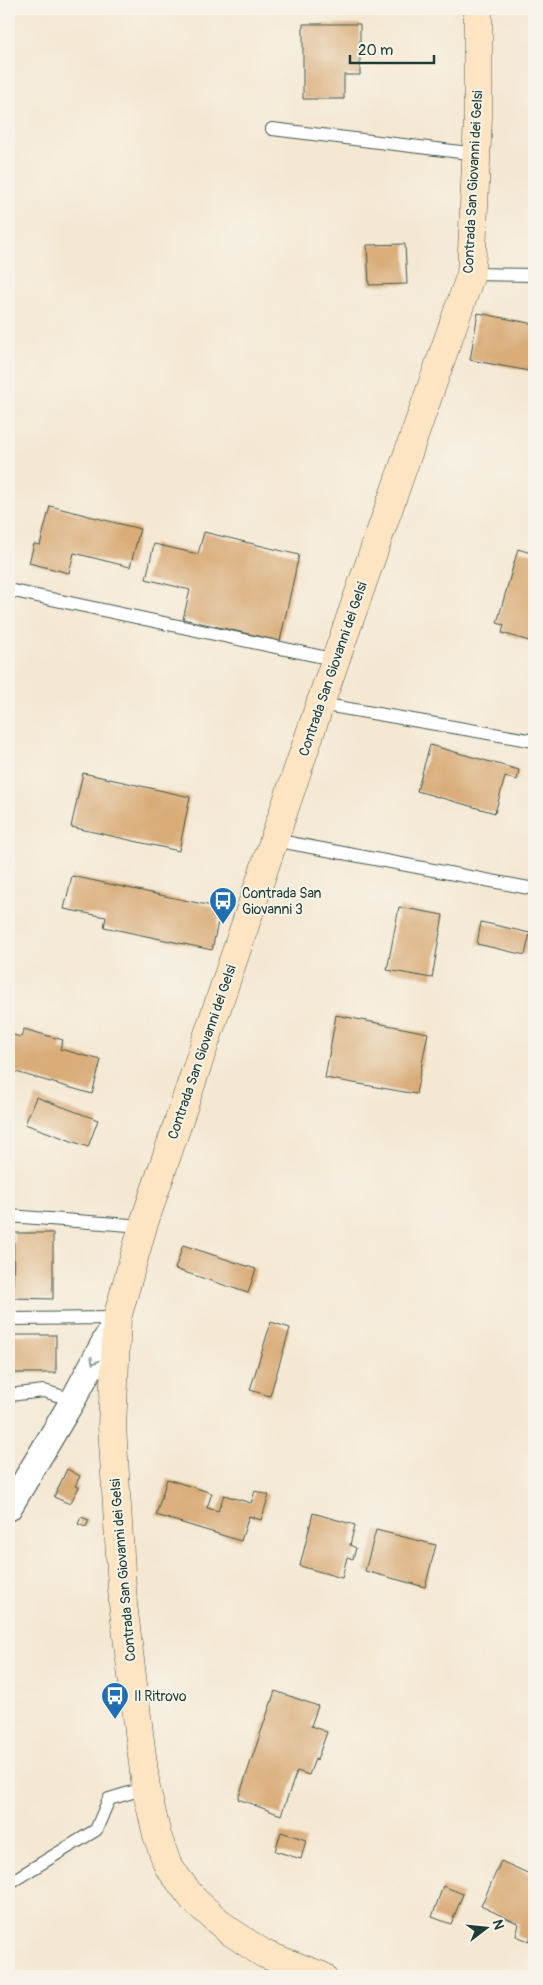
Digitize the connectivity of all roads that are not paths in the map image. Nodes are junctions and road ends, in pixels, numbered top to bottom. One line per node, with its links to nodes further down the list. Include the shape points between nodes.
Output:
1 (478, 9): 3 (main road, Contrada San Giovanni dei Gelsi)
2 (272, 129): 3 (lane)
3 (477, 154): 4 (main road, Contrada San Giovanni dei Gelsi)
4 (471, 274): 5 (lane); 7 (main road, Contrada San Giovanni dei Gelsi)
5 (534, 275)
6 (9, 590): 7 (lane)
7 (336, 660): 8 (main road, Contrada San Giovanni dei Gelsi)
8 (320, 704): 9 (lane); 10 (main road, Contrada San Giovanni dei Gelsi)
9 (534, 740)
10 (274, 840): 11 (lane); 13 (main road, Contrada San Giovanni dei Gelsi)
11 (534, 889)
12 (9, 1216): 13 (lane)
13 (143, 1226): 14 (main road, Contrada San Giovanni dei Gelsi)
14 (117, 1318): 15 (lane); 17 (street, Contrada San Giovanni dei Gelsi, one-way to 17); 19 (main road, Contrada San Giovanni dei Gelsi, via 112,1426 124,1604)
15 (9, 1319)
16 (9, 1395): 17 (lane, via 44,1391)
17 (73, 1400): 18 (street, Contrada San Giovanni dei Gelsi)
18 (9, 1508)
19 (146, 1788): 20 (lane, via 110,1799 96,1830 14,1880); 21 (main road, Contrada San Giovanni dei Gelsi, via 168,1866 194,1900 228,1930 264,1954)
20 (9, 1879)
21 (322, 1976)

